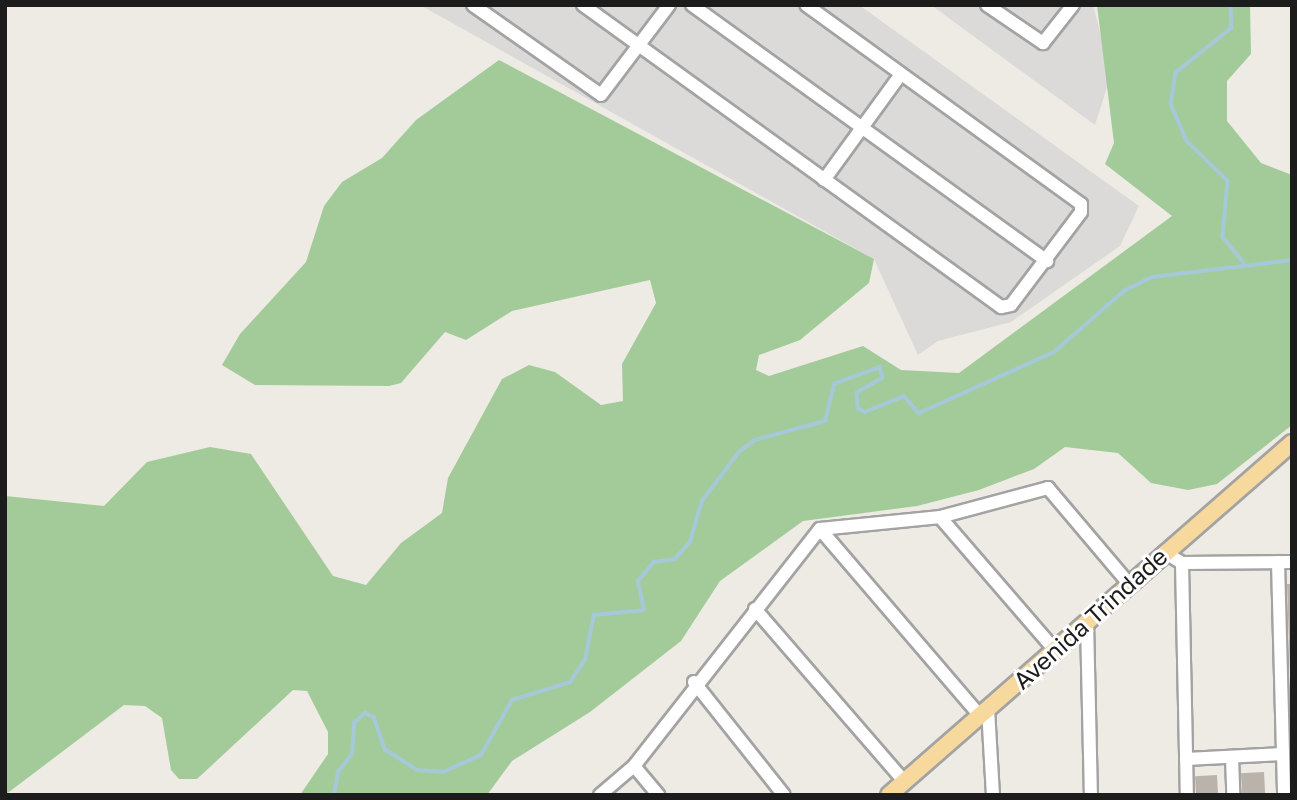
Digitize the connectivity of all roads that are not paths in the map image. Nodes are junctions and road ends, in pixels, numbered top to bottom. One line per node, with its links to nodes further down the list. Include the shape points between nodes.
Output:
1 (473, 5): 8 (street, via 600,94)
2 (583, 5): 8 (street)
3 (669, 5): 8 (street)
4 (692, 5): 10 (street)
5 (806, 5): 9 (street)
6 (987, 5): 7 (street, via 1043,43)
7 (1073, 5)
8 (639, 46): 11 (street)
9 (901, 74): 10 (street); 12 (street, via 1081,204 1081,212)
10 (862, 127): 11 (street); 12 (street)
11 (824, 180): 12 (street, via 1001,307 1016,301)
12 (1047, 261)
13 (1292, 443): 16 (main road, Avenida Trindade)
14 (940, 517): 15 (street); 20 (street, via 1048,488); 23 (street)
15 (820, 528): 21 (street); 25 (street)
16 (1164, 552): 19 (street); 20 (main road, Avenida Trindade)
17 (1278, 562): 18 (street); 19 (street); 26 (street)
18 (1292, 562)
19 (1182, 564): 28 (street)
20 (1129, 584): 22 (main road, Avenida Trindade)
21 (755, 609): 24 (street); 30 (street)
22 (1087, 622): 23 (main road, Avenida Trindade); 36 (street)
23 (1055, 650): 25 (main road, Avenida Trindade)
24 (694, 682): 29 (street); 33 (street)
25 (984, 712): 30 (main road, Avenida Trindade); 35 (street)
26 (1283, 754): 27 (street); 39 (street)
27 (1232, 757): 28 (street); 38 (street)
28 (1186, 758): 37 (street)
29 (634, 766): 31 (street); 32 (street)
30 (904, 781): 34 (main road, Avenida Trindade)
31 (600, 795)
32 (658, 795)
33 (784, 795)
34 (889, 795)
35 (993, 795)
36 (1091, 795)
37 (1187, 795)
38 (1233, 795)
39 (1284, 795)

